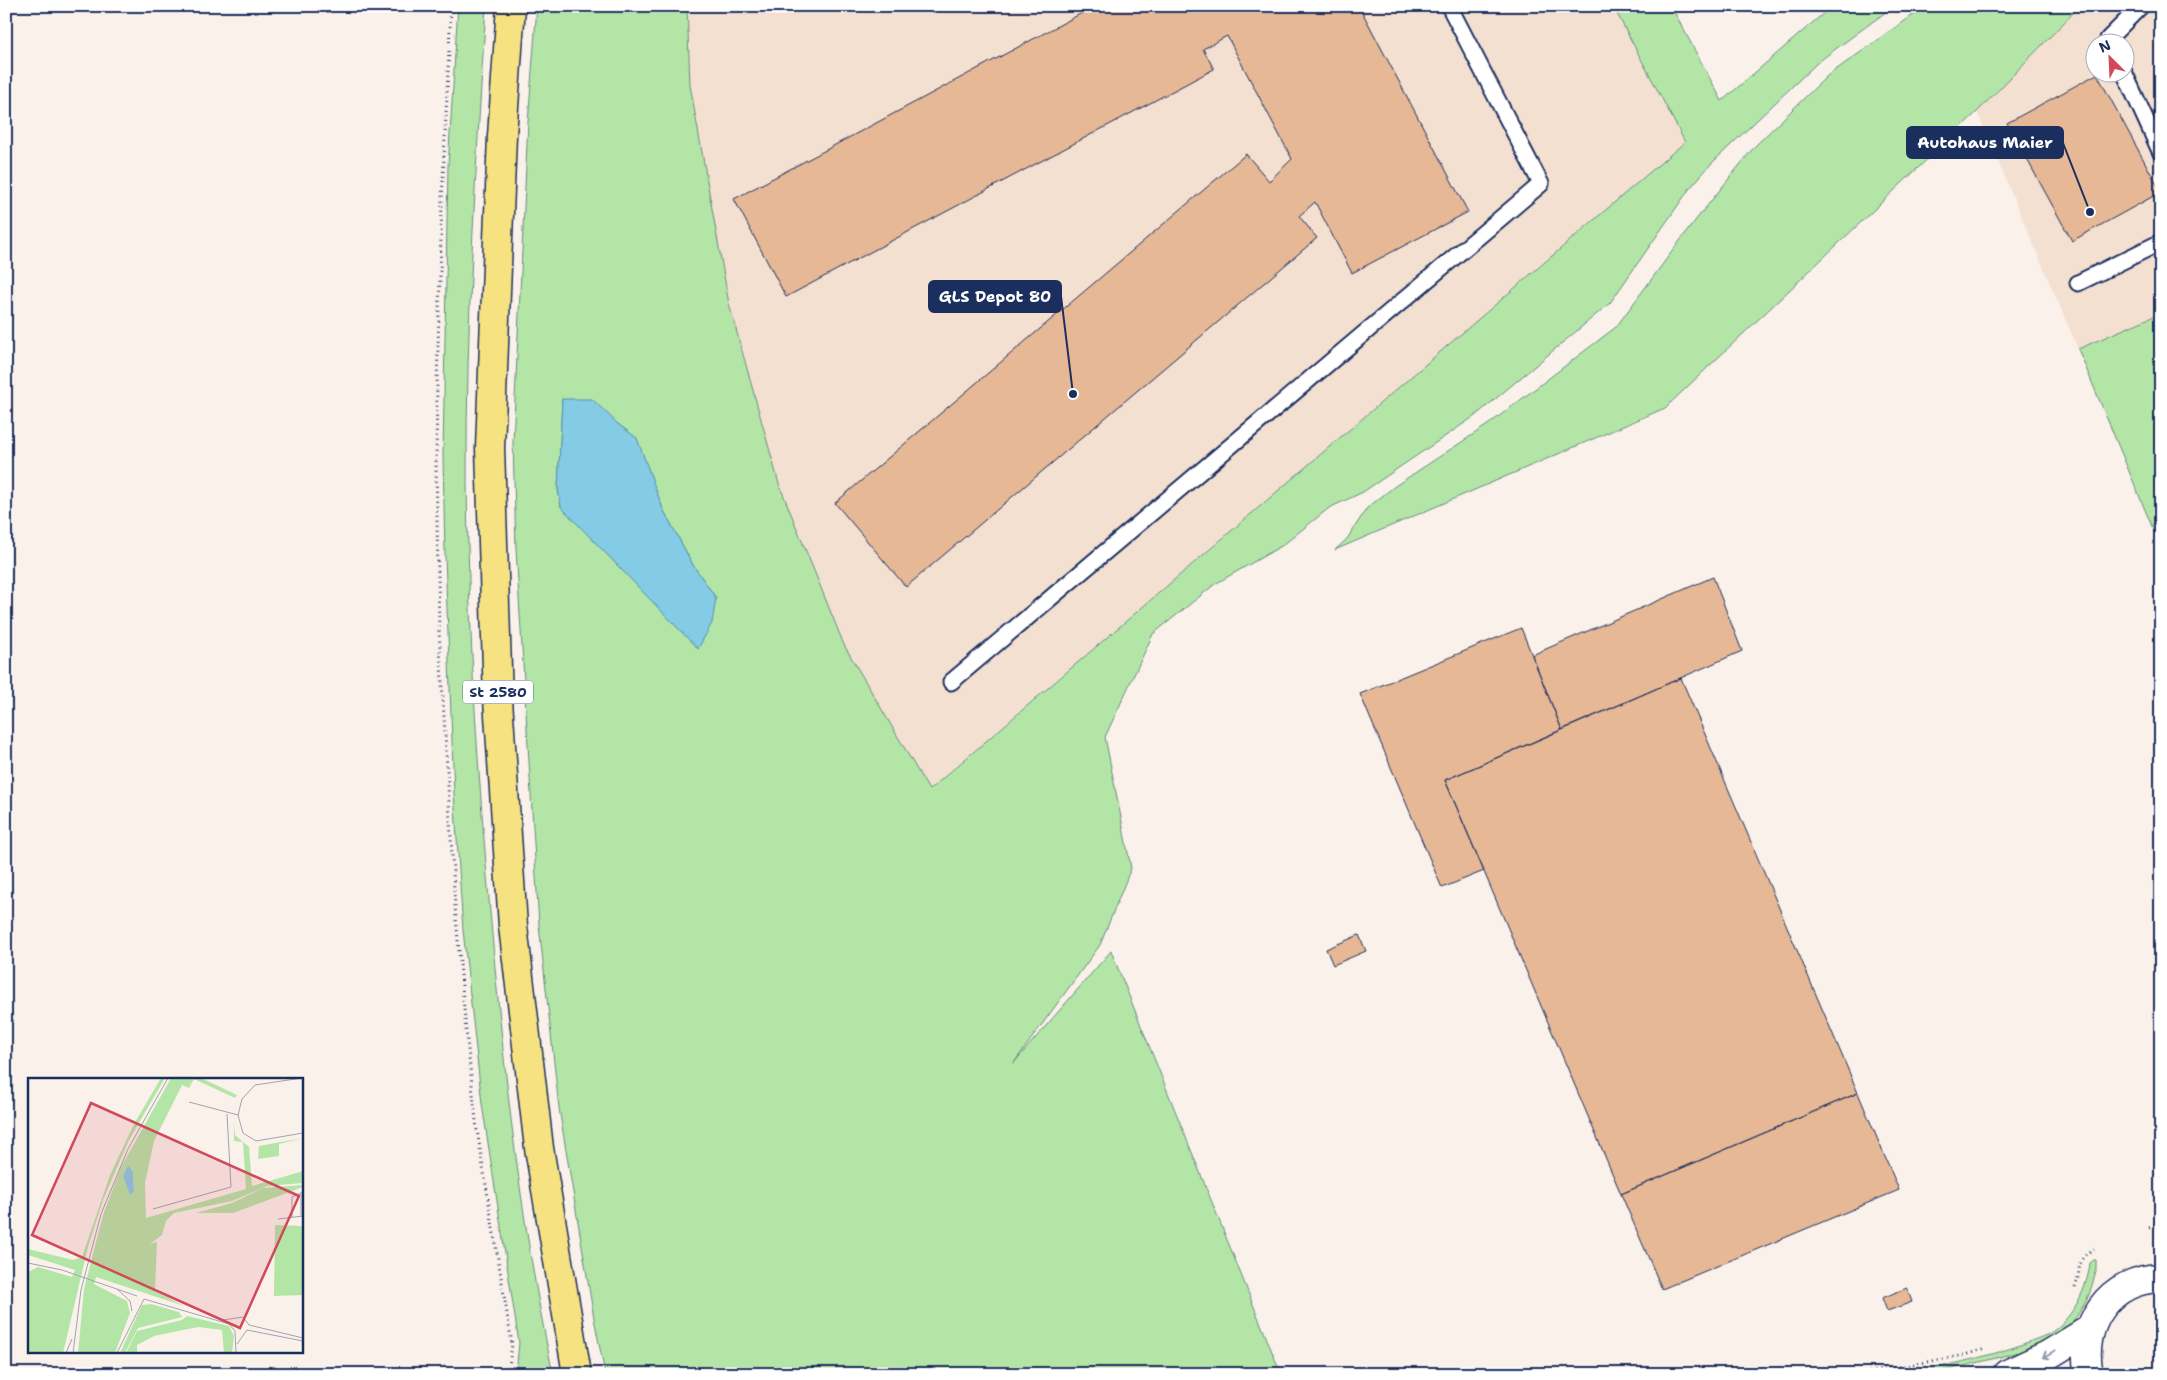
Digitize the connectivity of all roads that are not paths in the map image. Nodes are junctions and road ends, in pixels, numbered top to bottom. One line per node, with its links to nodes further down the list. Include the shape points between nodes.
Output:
1 (511, 6): 12 (highway, St 2580, via 502,136 490,448 498,700 513,926 528,1056 539,1148)
2 (1449, 6): 9 (lane, via 1541,184)
3 (2141, 6): 4 (lane)
4 (2114, 32)
5 (2129, 82): 6 (lane)
6 (2161, 153)
7 (2161, 242): 8 (lane)
8 (2078, 283)
9 (951, 682)
10 (2161, 1278): 11 (street, via 2134,1283 2114,1294 2103,1305)
11 (2089, 1330): 13 (street, one-way to 13, via 2048,1355); 14 (street, via 2086,1359)
12 (577, 1374)
13 (2007, 1374)
14 (2089, 1374)

